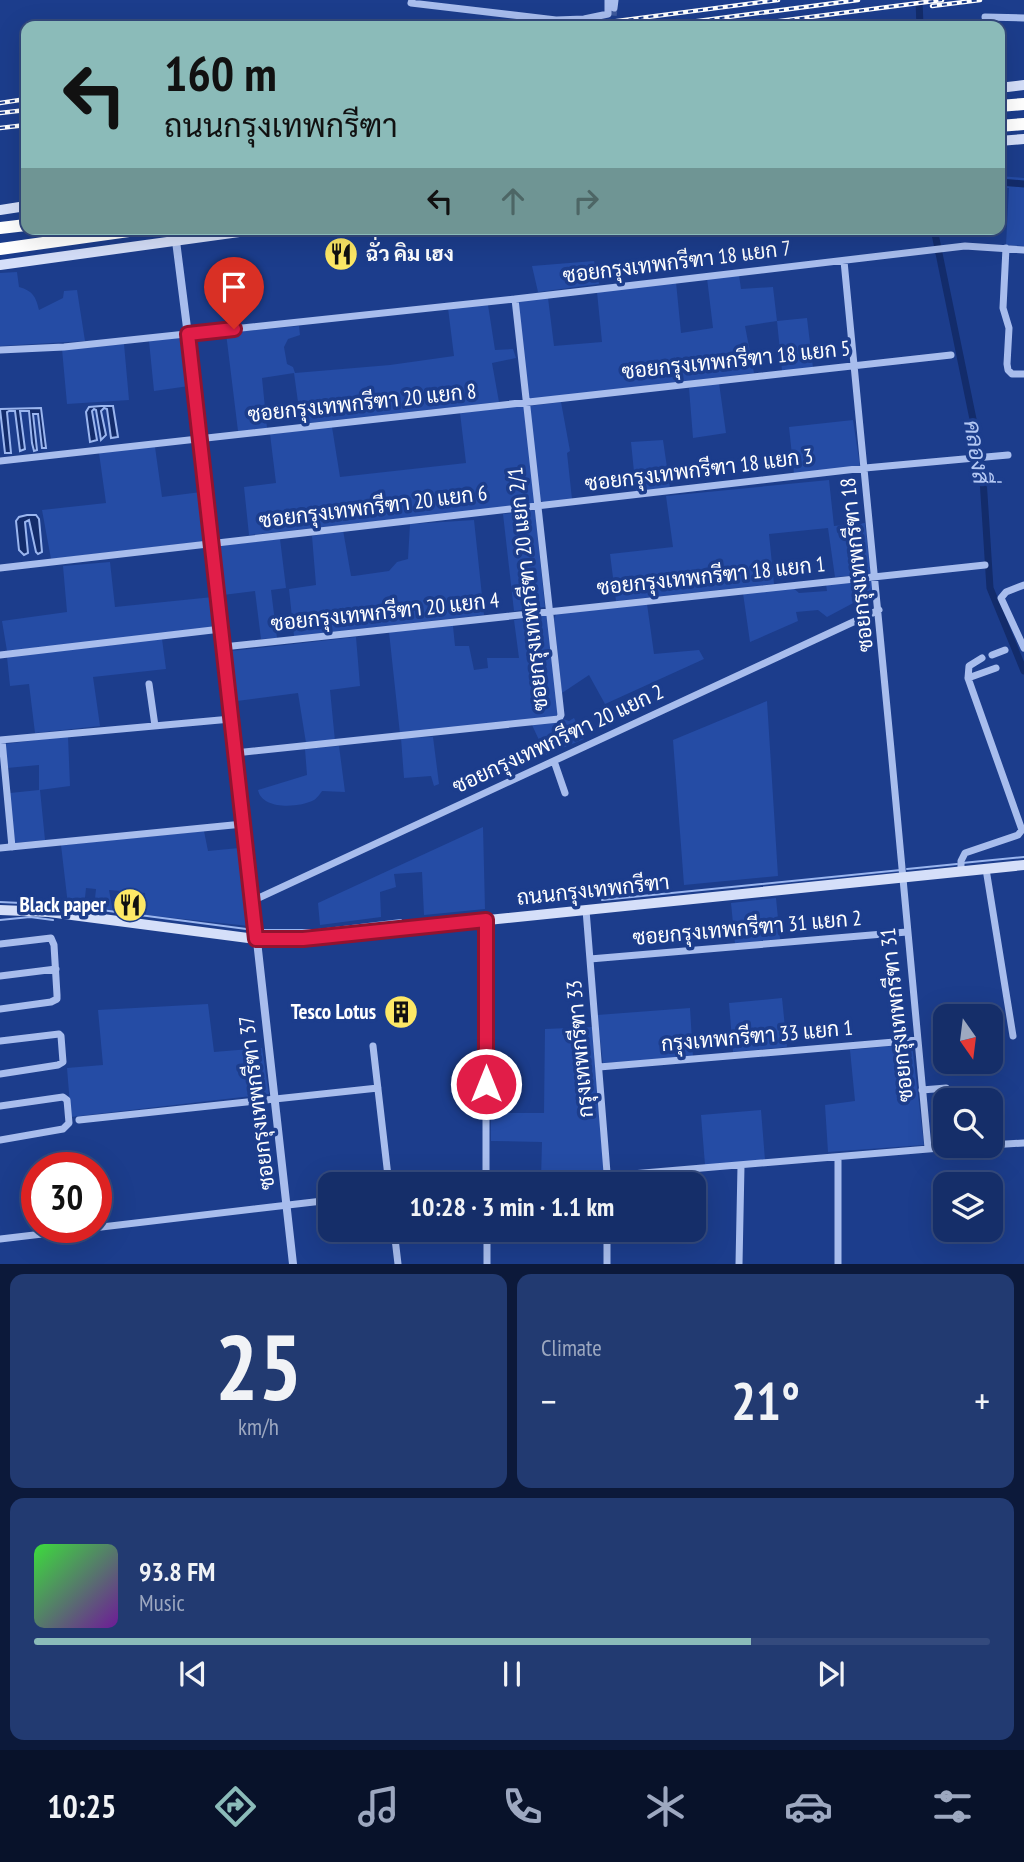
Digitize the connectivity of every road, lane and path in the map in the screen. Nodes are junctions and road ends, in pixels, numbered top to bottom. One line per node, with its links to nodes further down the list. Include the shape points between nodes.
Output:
1 (412, 0): 2 (street, via 570,21 608,14)
2 (608, 0)
3 (985, 17): 4 (street)
4 (1024, 18)
5 (1024, 85): 6 (main road)
6 (1005, 87)
7 (1024, 104): 8 (highway)
8 (1005, 106)
9 (1024, 124): 10 (highway)
10 (1005, 126)
11 (1024, 139): 12 (main road)
12 (1005, 141)
13 (21, 207): 14 (main road)
14 (0, 210)
15 (21, 226): 16 (highway)
16 (0, 228)
17 (99, 235): 20 (highway)
18 (218, 235): 19 (main road)
19 (176, 241): 24 (main road); 26 (street, ซอยกรุงเทพกรีฑา 37)
20 (0, 248)
21 (1006, 248): 22 (street, ซอยกรุงเทพกรีฑา 18 แยก 7); 23 (street, ซอยกรุงเทพกรีฑา 18 แยก 7, via 949,247); 30 (street, via 1003,309 1009,328 1007,364 1012,374)
22 (1024, 250)
23 (844, 261): 25 (street, ซอยกรุงเทพกรีฑา 18 แยก 7); 29 (street, ซอยกรุงเทพกรีฑา 18)
24 (0, 265)
25 (515, 299): 26 (street, ซอยกรุงเทพกรีฑา 18 แยก 7); 31 (street, ซอยกรุงเทพกรีฑา 20 แยก 2/1)
26 (188, 334): 27 (street, ซอยกรุงเทพกรีฑา 18 แยก 7); 32 (street, ซอยกรุงเทพกรีฑา 37)
27 (0, 350)
28 (951, 355): 29 (street, ซอยกรุงเทพกรีฑา 18 แยก 5)
29 (854, 364): 31 (street, ซอยกรุงเทพกรีฑา 18 แยก 5); 35 (street, ซอยกรุงเทพกรีฑา 18)
30 (1024, 374)
31 (526, 402): 32 (street, ซอยกรุงเทพกรีฑา 20 แยก 8); 36 (street, ซอยกรุงเทพกรีฑา 20 แยก 2/1)
32 (201, 438): 34 (street, ซอยกรุงเทพกรีฑา 20 แยก 8); 37 (street, ซอยกรุงเทพกรีฑา 37)
33 (1008, 454): 35 (street, ซอยกรุงเทพกรีฑา 18 แยก 3)
34 (0, 461)
35 (865, 468): 36 (street, ซอยกรุงเทพกรีฑา 18 แยก 3); 40 (street, ซอยกรุงเทพกรีฑา 18)
36 (538, 506): 37 (street, ซอยกรุงเทพกรีฑา 20 แยก 6); 43 (street, ซอยกรุงเทพกรีฑา 20 แยก 2/1)
37 (213, 543): 39 (street, ซอยกรุงเทพกรีฑา 20 แยก 6); 46 (street, ซอยกรุงเทพกรีฑา 37)
38 (985, 565): 40 (street, ซอยกรุงเทพกรีฑา 18 แยก 1)
39 (0, 568)
40 (875, 576): 42 (street, ซอยกรุงเทพกรีฑา 18); 43 (street, ซอยกรุงเทพกรีฑา 18 แยก 1)
41 (1024, 585): 45 (street, via 1002,598)
42 (879, 610): 60 (street, ซอยกรุงเทพกรีฑา 20 แยก 2); 68 (street, ซอยกรุงเทพกรีฑา 18)
43 (551, 611): 47 (street, ซอยกรุงเทพกรีฑา 20 แยก 4); 59 (street, ซอยกรุงเทพกรีฑา 20 แยก 2/1, via 559,719)
44 (1024, 624): 45 (street)
45 (1015, 628): 48 (street)
46 (221, 629): 47 (street, ซอยกรุงเทพกรีฑา 37); 50 (street)
47 (223, 647): 56 (street, ซอยกรุงเทพกรีฑา 37)
48 (1024, 648)
49 (1005, 650): 51 (street)
50 (0, 655)
51 (992, 655)
52 (982, 658): 54 (street, via 969,666)
53 (996, 668): 54 (street)
54 (968, 678): 66 (street, via 1022,830 970,850 962,856)
55 (149, 684): 57 (street)
56 (231, 719): 57 (street); 59 (street, ซอยกรุงเทพกรีฑา 37)
57 (155, 726): 58 (street)
58 (1, 740): 63 (street)
59 (235, 753): 62 (street, ซอยกรุงเทพกรีฑา 37)
60 (554, 761): 61 (street); 69 (street, ซอยกรุงเทพกรีฑา 20 แยก 2)
61 (565, 793)
62 (243, 824): 63 (street); 69 (street, ซอยกรุงเทพกรีฑา 37)
63 (12, 847): 64 (street)
64 (0, 848)
65 (1024, 865): 67 (main road, ถนนกรุงเทพกรีฑา)
66 (961, 866): 67 (main road, ถนนกรุงเทพกรีฑา); 68 (main road, ถนนกรุงเทพกรีฑา)
67 (986, 869): 80 (street)
68 (902, 872): 71 (main road, ถนนกรุงเทพกรีฑา); 74 (street, ซอยกรุงเทพกรีฑา 31)
69 (252, 901): 73 (street, ซอยกรุงเทพกรีฑา 37)
70 (0, 910): 73 (main road, ถนนกรุงเทพกรีฑา)
71 (586, 910): 72 (main road, ถนนกรุงเทพกรีฑา); 76 (street, กรุงเทพกรีฑา 33)
72 (486, 920): 73 (main road, ถนนกรุงเทพกรีฑา, via 303,939); 100 (street)
73 (256, 932): 89 (street, ซอยกรุงเทพกรีฑา 37)
74 (906, 932): 76 (street, ซอยกรุงเทพกรีฑา 31 แยก 2); 81 (street, ซอยกรุงเทพกรีฑา 31)
75 (0, 944): 77 (street, via 51,938)
76 (590, 959): 84 (street, กรุงเทพกรีฑา 33)
77 (56, 969): 78 (street); 79 (street, via 55,1001)
78 (0, 976)
79 (0, 1009)
80 (1013, 1036)
81 (918, 1040): 84 (street, กรุงเทพกรีฑา 33 แยก 1); 88 (street, ซอยกรุงเทพกรีฑา 31)
82 (0, 1041): 85 (street, via 59,1034 63,1062)
83 (373, 1046): 86 (street)
84 (599, 1067): 101 (street, กรุงเทพกรีฑา 33)
85 (0, 1074)
86 (378, 1088): 89 (street); 99 (street)
87 (933, 1089): 88 (street)
88 (922, 1090): 95 (street, ซอยกรุงเทพกรีฑา 31)
89 (275, 1097): 91 (street); 104 (street, ซอยกรุงเทพกรีฑา 37)
90 (0, 1106): 92 (street, via 63,1097 69,1123 63,1129)
91 (79, 1120)
92 (0, 1140)
93 (1024, 1143): 94 (street)
94 (1003, 1144)
95 (928, 1148): 96 (street); 97 (street)
96 (933, 1148)
97 (838, 1157): 98 (street); 114 (street)
98 (741, 1166): 102 (street); 113 (street)
99 (388, 1172)
100 (486, 1172)
101 (607, 1172)
102 (684, 1172)
103 (318, 1201): 104 (street)
104 (287, 1205): 105 (street); 109 (street, ซอยกรุงเทพกรีฑา 37)
105 (0, 1239)
106 (395, 1242): 110 (street)
107 (487, 1242): 111 (street)
108 (607, 1242): 112 (street)
109 (293, 1264)
110 (398, 1264)
111 (487, 1264)
112 (607, 1264)
113 (739, 1264)
114 (838, 1264)

